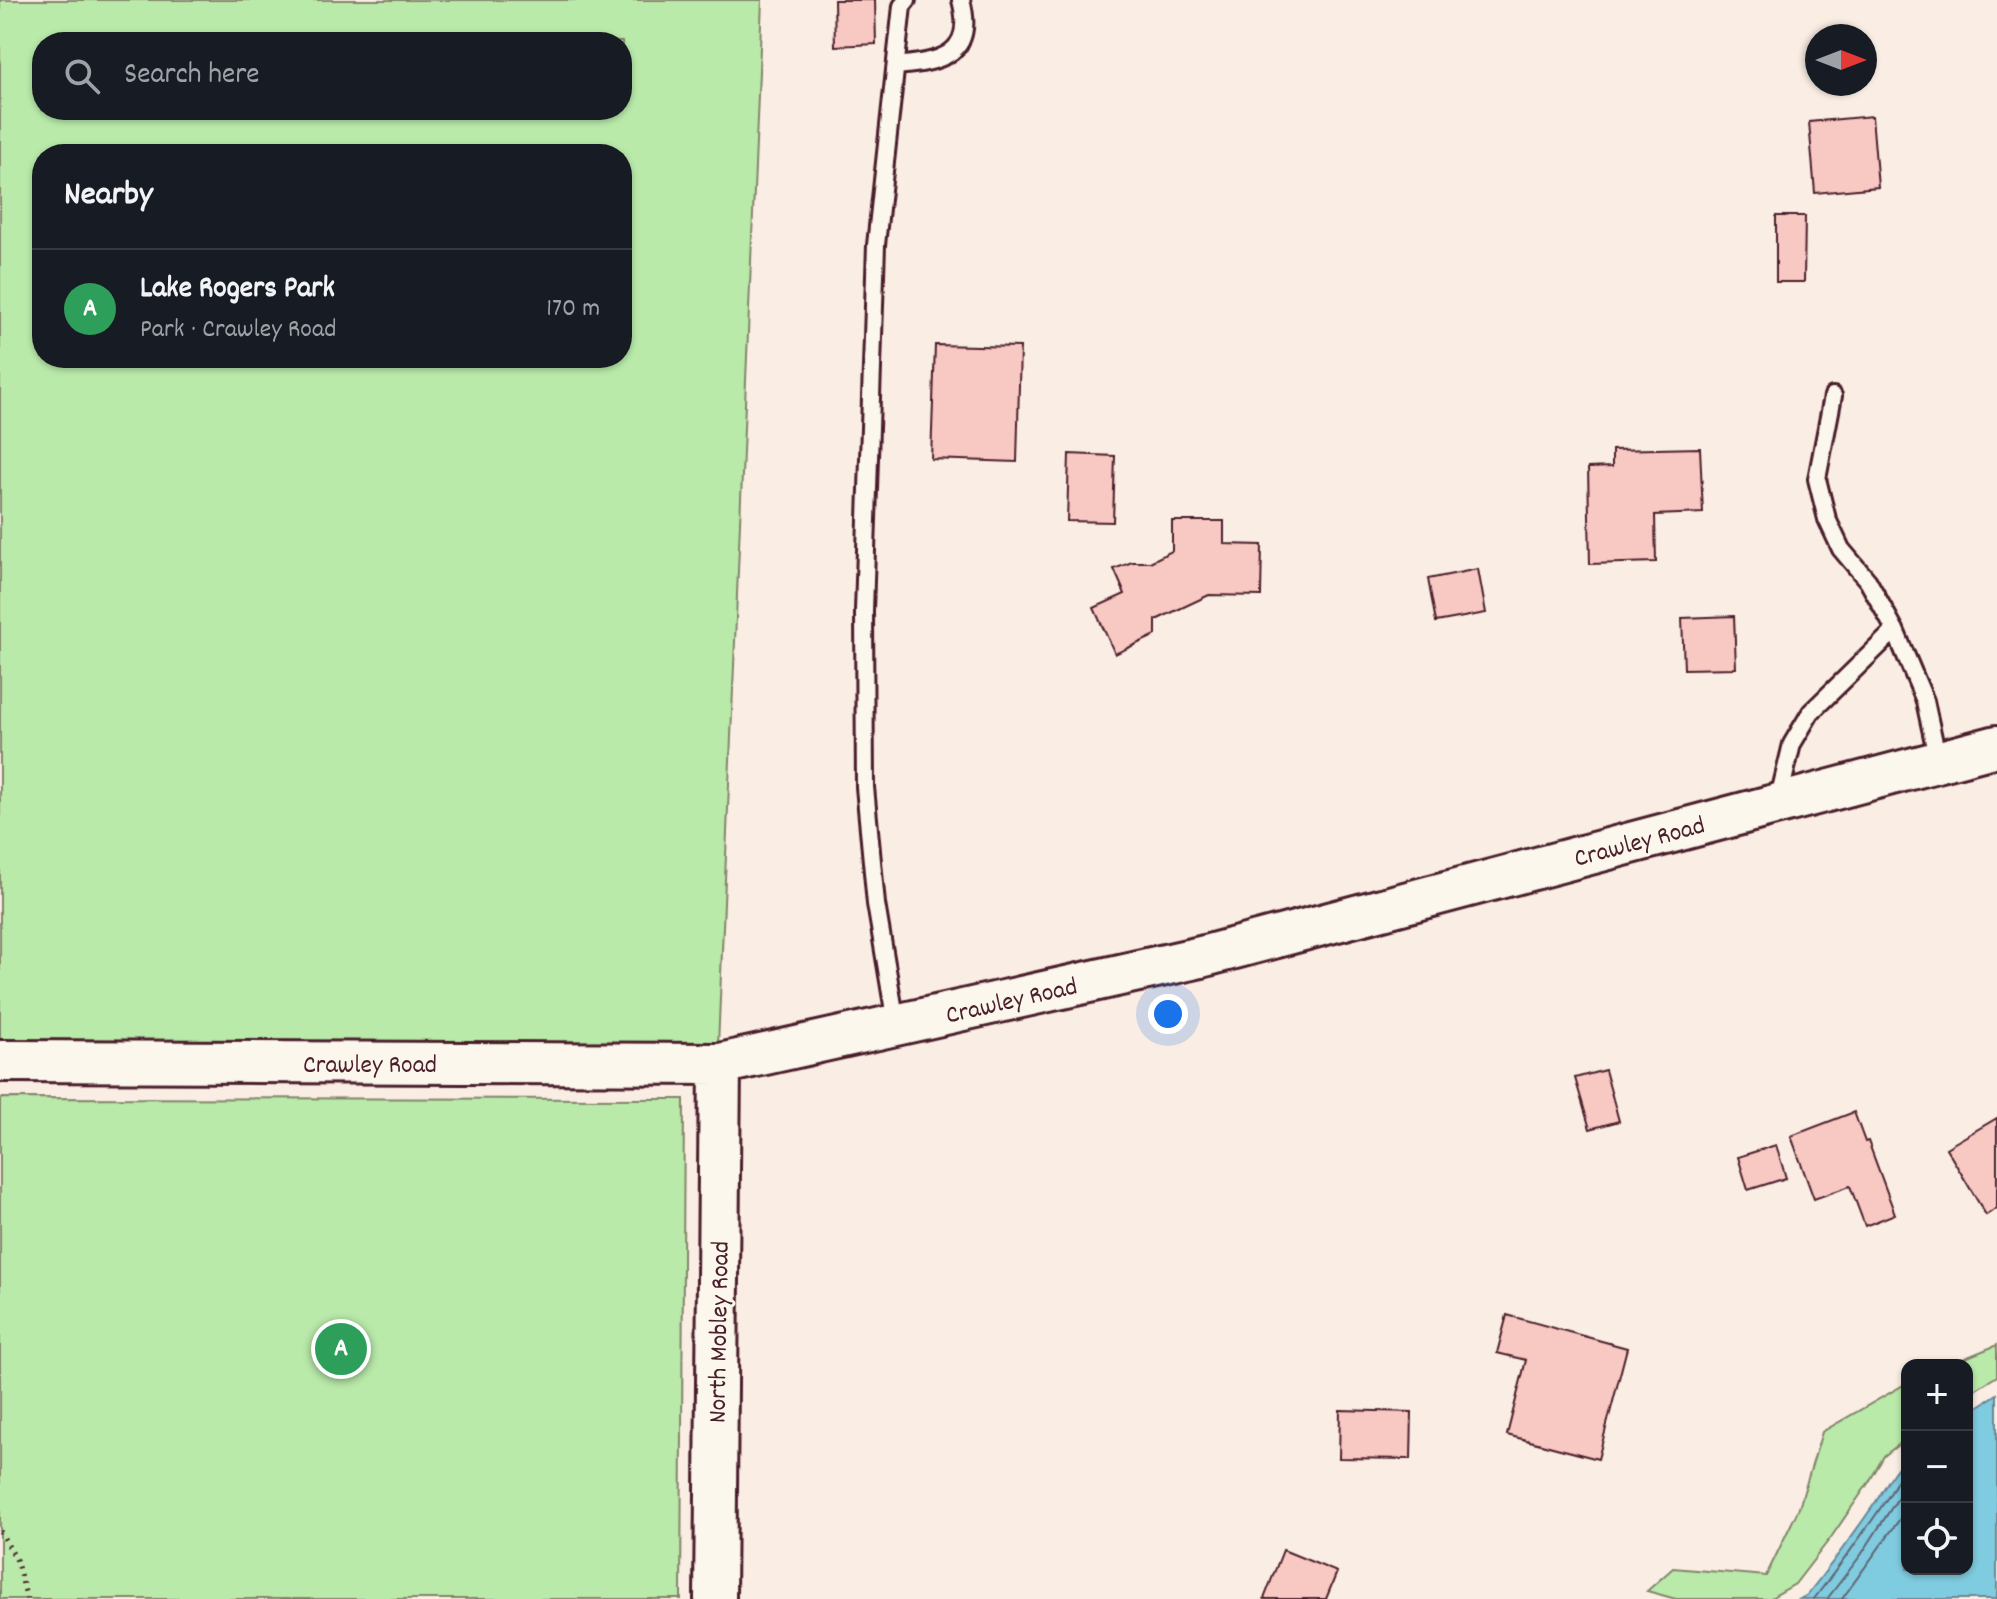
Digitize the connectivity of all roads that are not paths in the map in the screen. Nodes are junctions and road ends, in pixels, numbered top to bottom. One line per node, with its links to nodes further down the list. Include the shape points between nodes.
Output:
1 (907, 0): 3 (lane)
2 (961, 0): 3 (lane, via 962,35 953,51 937,62)
3 (896, 66): 9 (lane, via 876,245 864,611 865,787 876,904)
4 (1833, 396): 5 (lane, via 1817,479 1827,519)
5 (1895, 630): 7 (lane, via 1925,701); 8 (lane, via 1811,712 1792,744)
6 (1997, 746): 7 (street, Crawley Road)
7 (1938, 761): 8 (street, Crawley Road)
8 (1777, 803): 9 (street, Crawley Road, via 1201,957)
9 (896, 1025): 11 (street, Crawley Road)
10 (0, 1061): 11 (street, Crawley Road)
11 (720, 1064): 12 (street, North Mobley Road)
12 (715, 1599)

